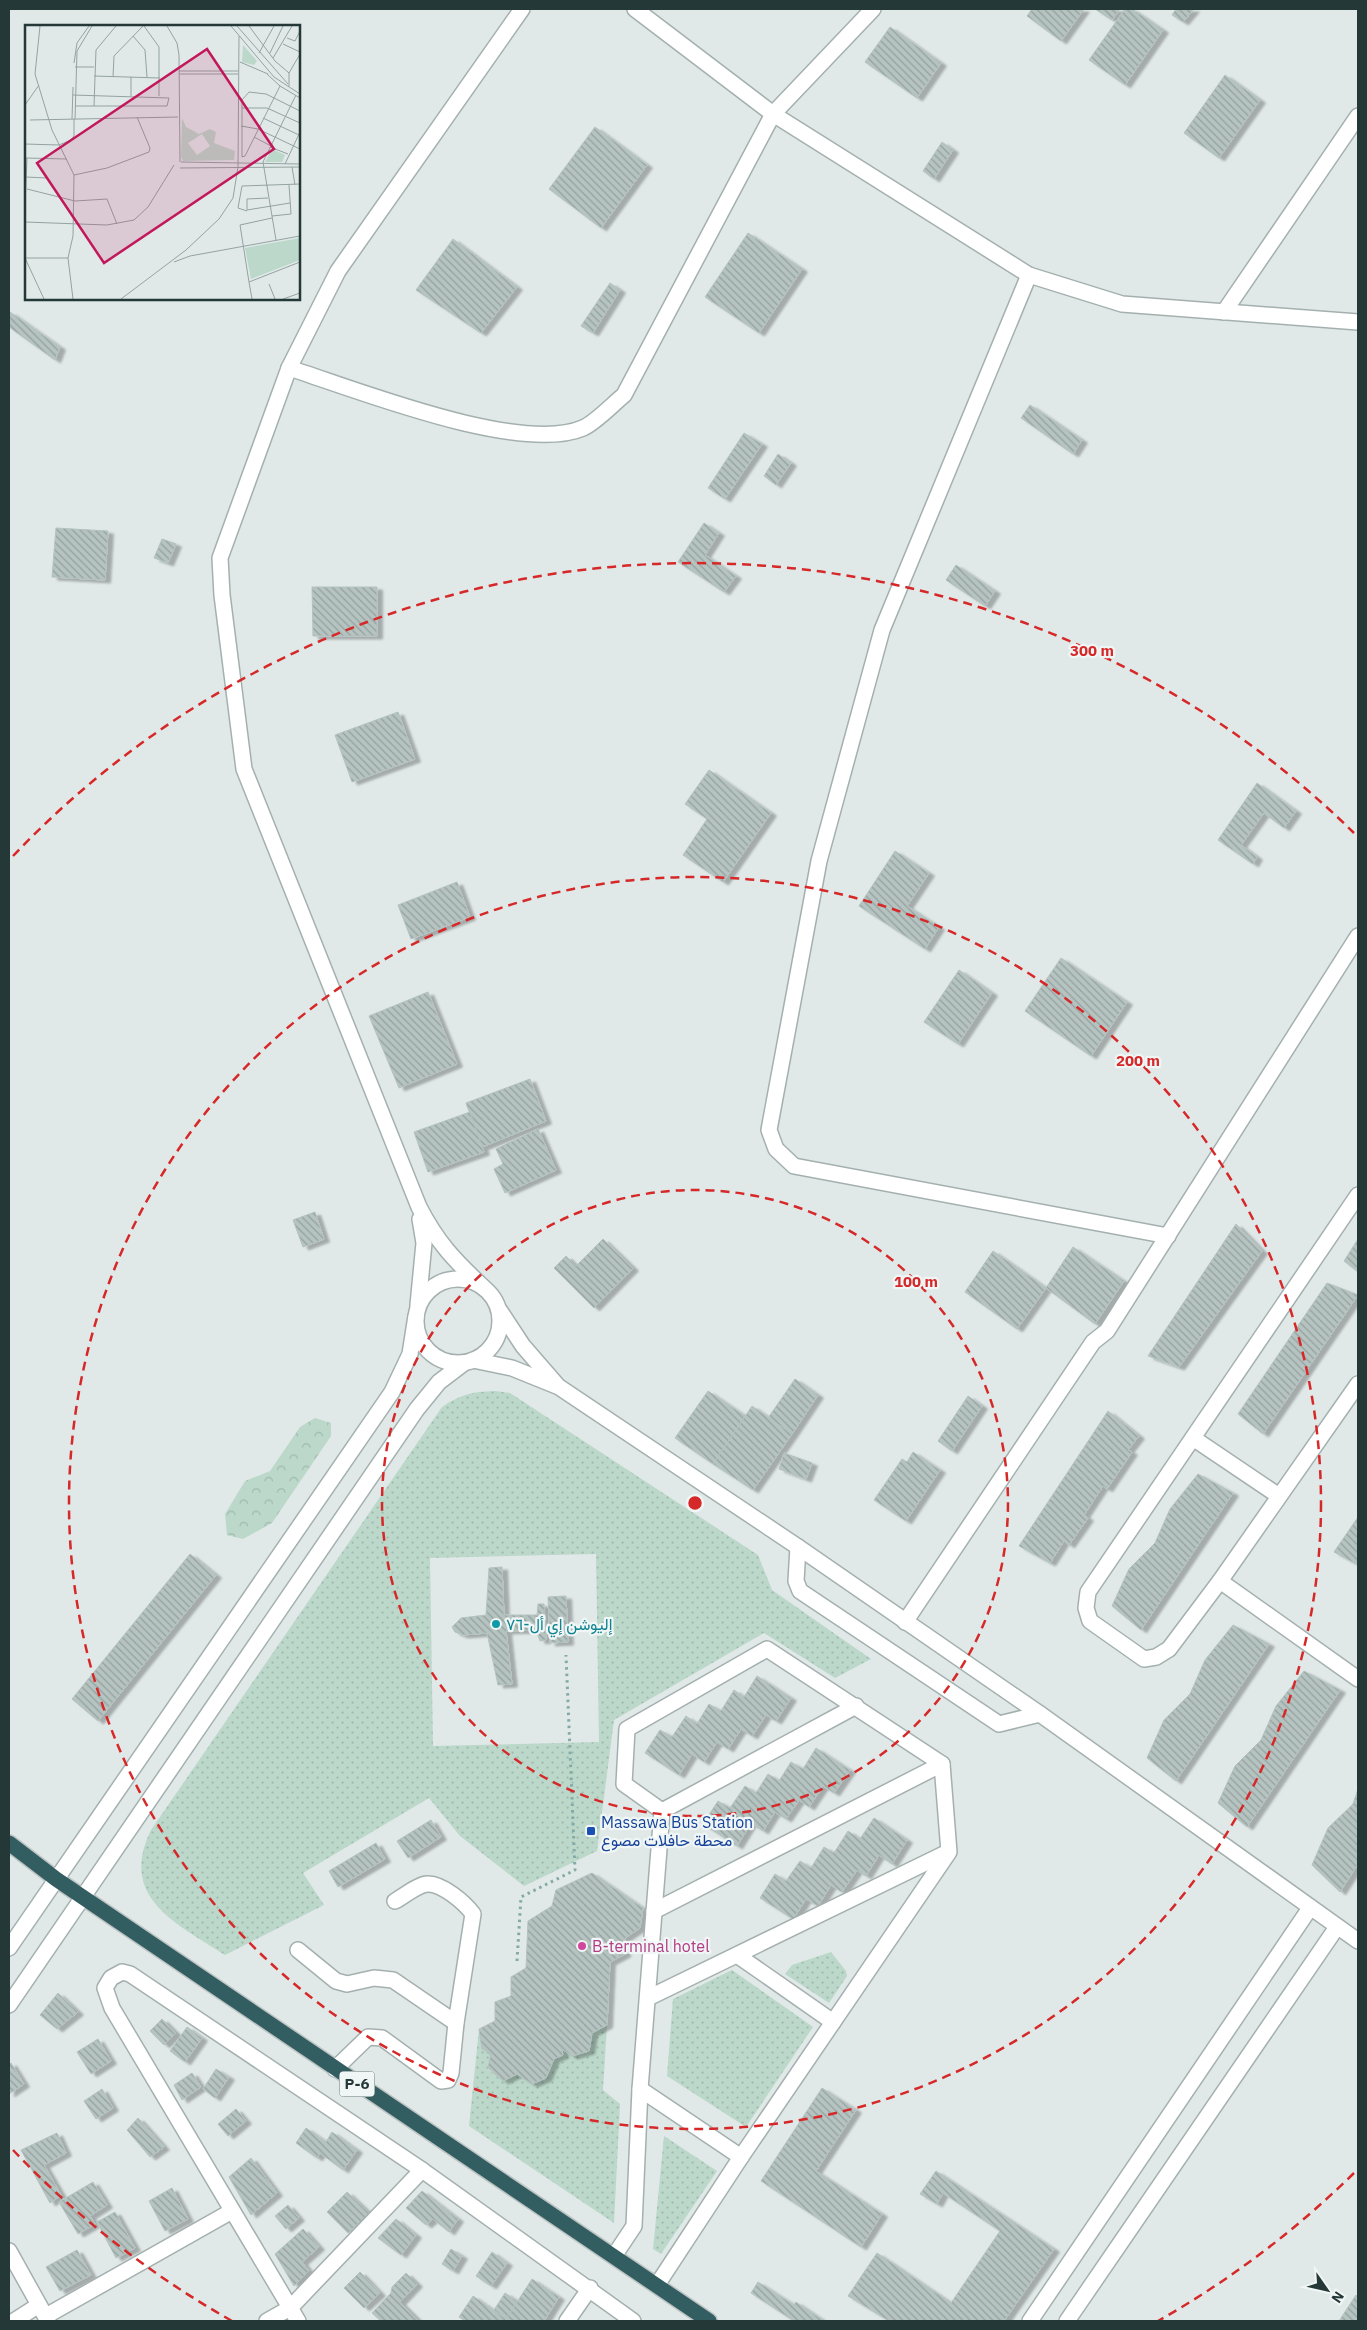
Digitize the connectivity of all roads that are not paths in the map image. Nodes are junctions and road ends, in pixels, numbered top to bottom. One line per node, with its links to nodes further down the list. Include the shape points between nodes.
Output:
1 (522, 9): 9 (street, via 338,271)
2 (635, 9): 4 (street)
3 (873, 9): 4 (street)
4 (773, 114): 6 (street); 9 (street, via 624,395 583,428 546,435 457,422)
5 (1358, 116): 7 (street)
6 (1029, 275): 7 (street, via 1122,304); 13 (street, via 882,630 819,861 769,1130 776,1150 794,1166)
7 (1224, 312): 8 (street)
8 (1358, 322)
9 (288, 368): 12 (street, via 220,558 244,769)
10 (1358, 936): 13 (street)
11 (1358, 1195): 20 (street)
12 (418, 1208): 14 (street, via 451,1257); 16 (street, via 424,1243)
13 (1168, 1236): 24 (street, via 1108,1332 1093,1342)
14 (483, 1287): 15 (street); 16 (street, via 467,1280 450,1279 434,1286 421,1299)
15 (494, 1299): 17 (street, via 500,1317 497,1335 488,1350); 19 (street, via 523,1346)
16 (417, 1312): 17 (street, via 418,1335 428,1351 444,1361); 32 (street, via 410,1354 392,1392)
17 (468, 1361): 19 (street, via 512,1368); 33 (street, via 439,1382 417,1409)
18 (1358, 1384): 21 (street)
19 (559, 1387): 22 (street)
20 (1193, 1438): 21 (street); 23 (street, via 1088,1592 1086,1608 1090,1621 1144,1659 1156,1657 1170,1649)
21 (1279, 1496): 23 (street)
22 (798, 1547): 24 (street); 27 (street, via 796,1581 800,1591 999,1724)
23 (1220, 1581): 25 (street)
24 (905, 1622): 27 (street)
25 (1358, 1679)
26 (856, 1706): 28 (street); 29 (street); 29 (street, via 767,1649 627,1729 624,1784)
27 (1040, 1714): 35 (street)
28 (942, 1764): 31 (street); 36 (street)
29 (662, 1811): 36 (street)
30 (9, 1843): 32 (highway, P-6)
31 (949, 1852): 41 (street); 44 (street)
32 (56, 1879): 33 (highway, P-6); 39 (street)
33 (82, 1896): 43 (street); 46 (highway, P-6)
34 (395, 1901): 45 (street, via 426,1884 435,1885 474,1914)
35 (1310, 1908): 37 (street); 62 (street)
36 (654, 1910): 42 (street)
37 (1337, 1927): 38 (street); 63 (street)
38 (1358, 1941)
39 (9, 1948)
40 (298, 1950): 45 (street, via 336,1980 347,1984 374,1978 393,1980)
41 (737, 1955): 42 (street); 44 (street)
42 (648, 1998): 47 (street)
43 (9, 2005)
44 (833, 2022): 48 (street)
45 (456, 2024): 46 (street, via 452,2073 448,2080 441,2081 375,2036 368,2037)
46 (335, 2069): 52 (highway, P-6)
47 (640, 2090): 48 (street); 52 (street, via 634,2226)
48 (741, 2157): 53 (street)
49 (422, 2170): 50 (street, via 130,1974 122,1972 111,1978 105,1988 112,2008); 54 (street); 56 (street)
50 (232, 2211): 55 (street); 56 (street)
51 (9, 2251): 55 (street)
52 (614, 2256): 53 (highway, P-6)
53 (657, 2285): 61 (highway, P-6)
54 (590, 2288): 59 (street); 60 (street)
55 (44, 2314): 57 (street)
56 (294, 2315): 58 (street)
57 (14, 2321)
58 (267, 2321)
59 (567, 2321)
60 (633, 2321)
61 (709, 2321)
62 (1030, 2321)
63 (1068, 2321)

